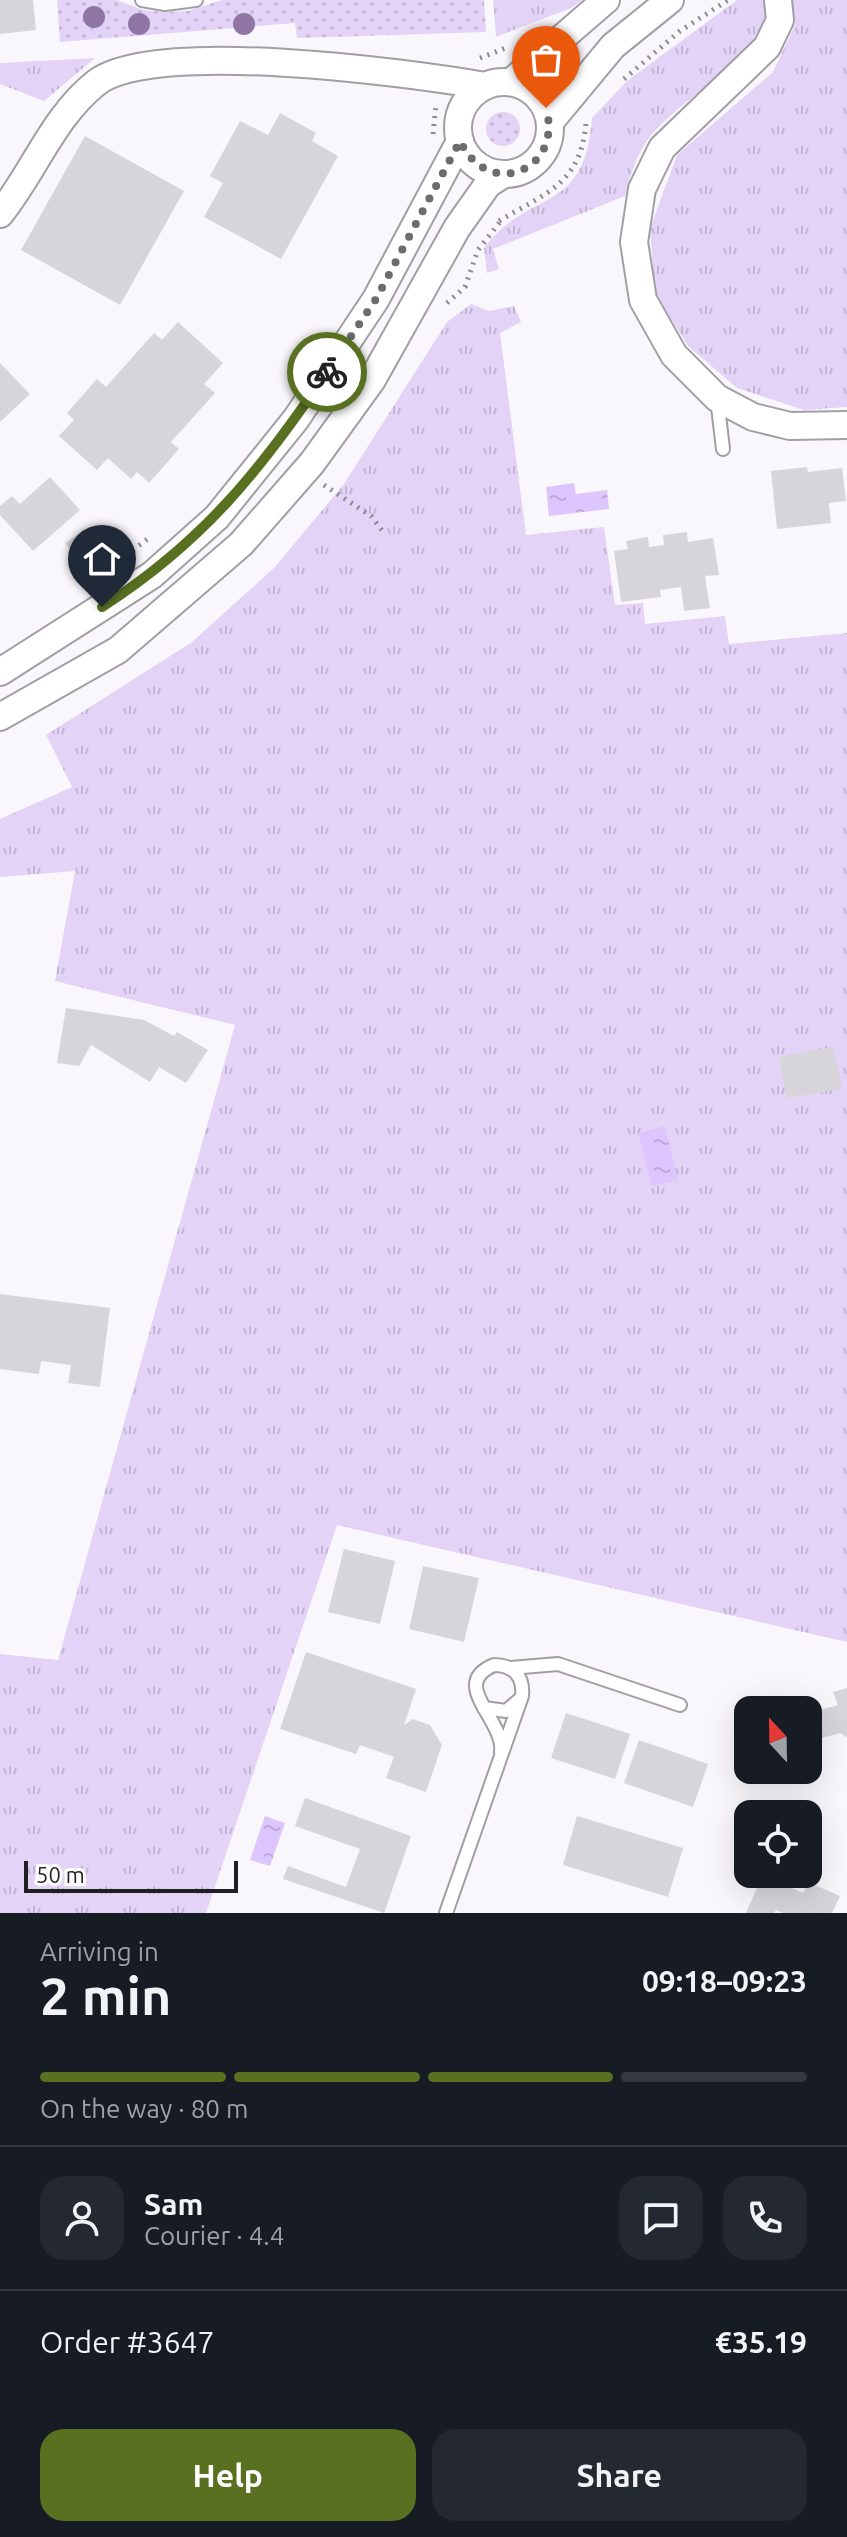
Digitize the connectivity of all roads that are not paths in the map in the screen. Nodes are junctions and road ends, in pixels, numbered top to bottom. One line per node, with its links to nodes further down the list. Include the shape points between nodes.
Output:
1 (142, 0): 2 (lane)
2 (196, 0)
3 (606, 0): 6 (street)
4 (670, 0): 7 (street, via 613,46)
5 (778, 0): 11 (street, via 780,20 767,47 662,148 642,189 634,242 643,300 674,355)
6 (498, 84): 7 (street, via 537,95); 8 (street, via 474,93 460,115); 10 (street, via 320,64 152,62 98,81 64,114)
7 (550, 122): 9 (street, via 543,153 532,164)
8 (460, 141): 9 (street, via 476,164); 14 (street, via 376,299 296,419 217,517 152,575)
9 (504, 174): 15 (street, via 488,184 457,228 372,380 312,463 241,544 118,650)
10 (0, 214)
11 (717, 398): 12 (street, via 753,417 790,426); 13 (lane)
12 (847, 425)
13 (723, 449)
14 (0, 672)
15 (0, 717)
16 (543, 1665): 17 (lane); 18 (lane, via 530,1673); 19 (lane, via 563,1665)
17 (510, 1668): 18 (lane, via 521,1679); 20 (lane, via 494,1665 480,1674 475,1688)
18 (522, 1692): 20 (lane, via 506,1711); 21 (lane)
19 (680, 1705)
20 (484, 1708): 21 (lane, via 499,1731)
21 (501, 1752): 22 (lane)
22 (446, 1913)

